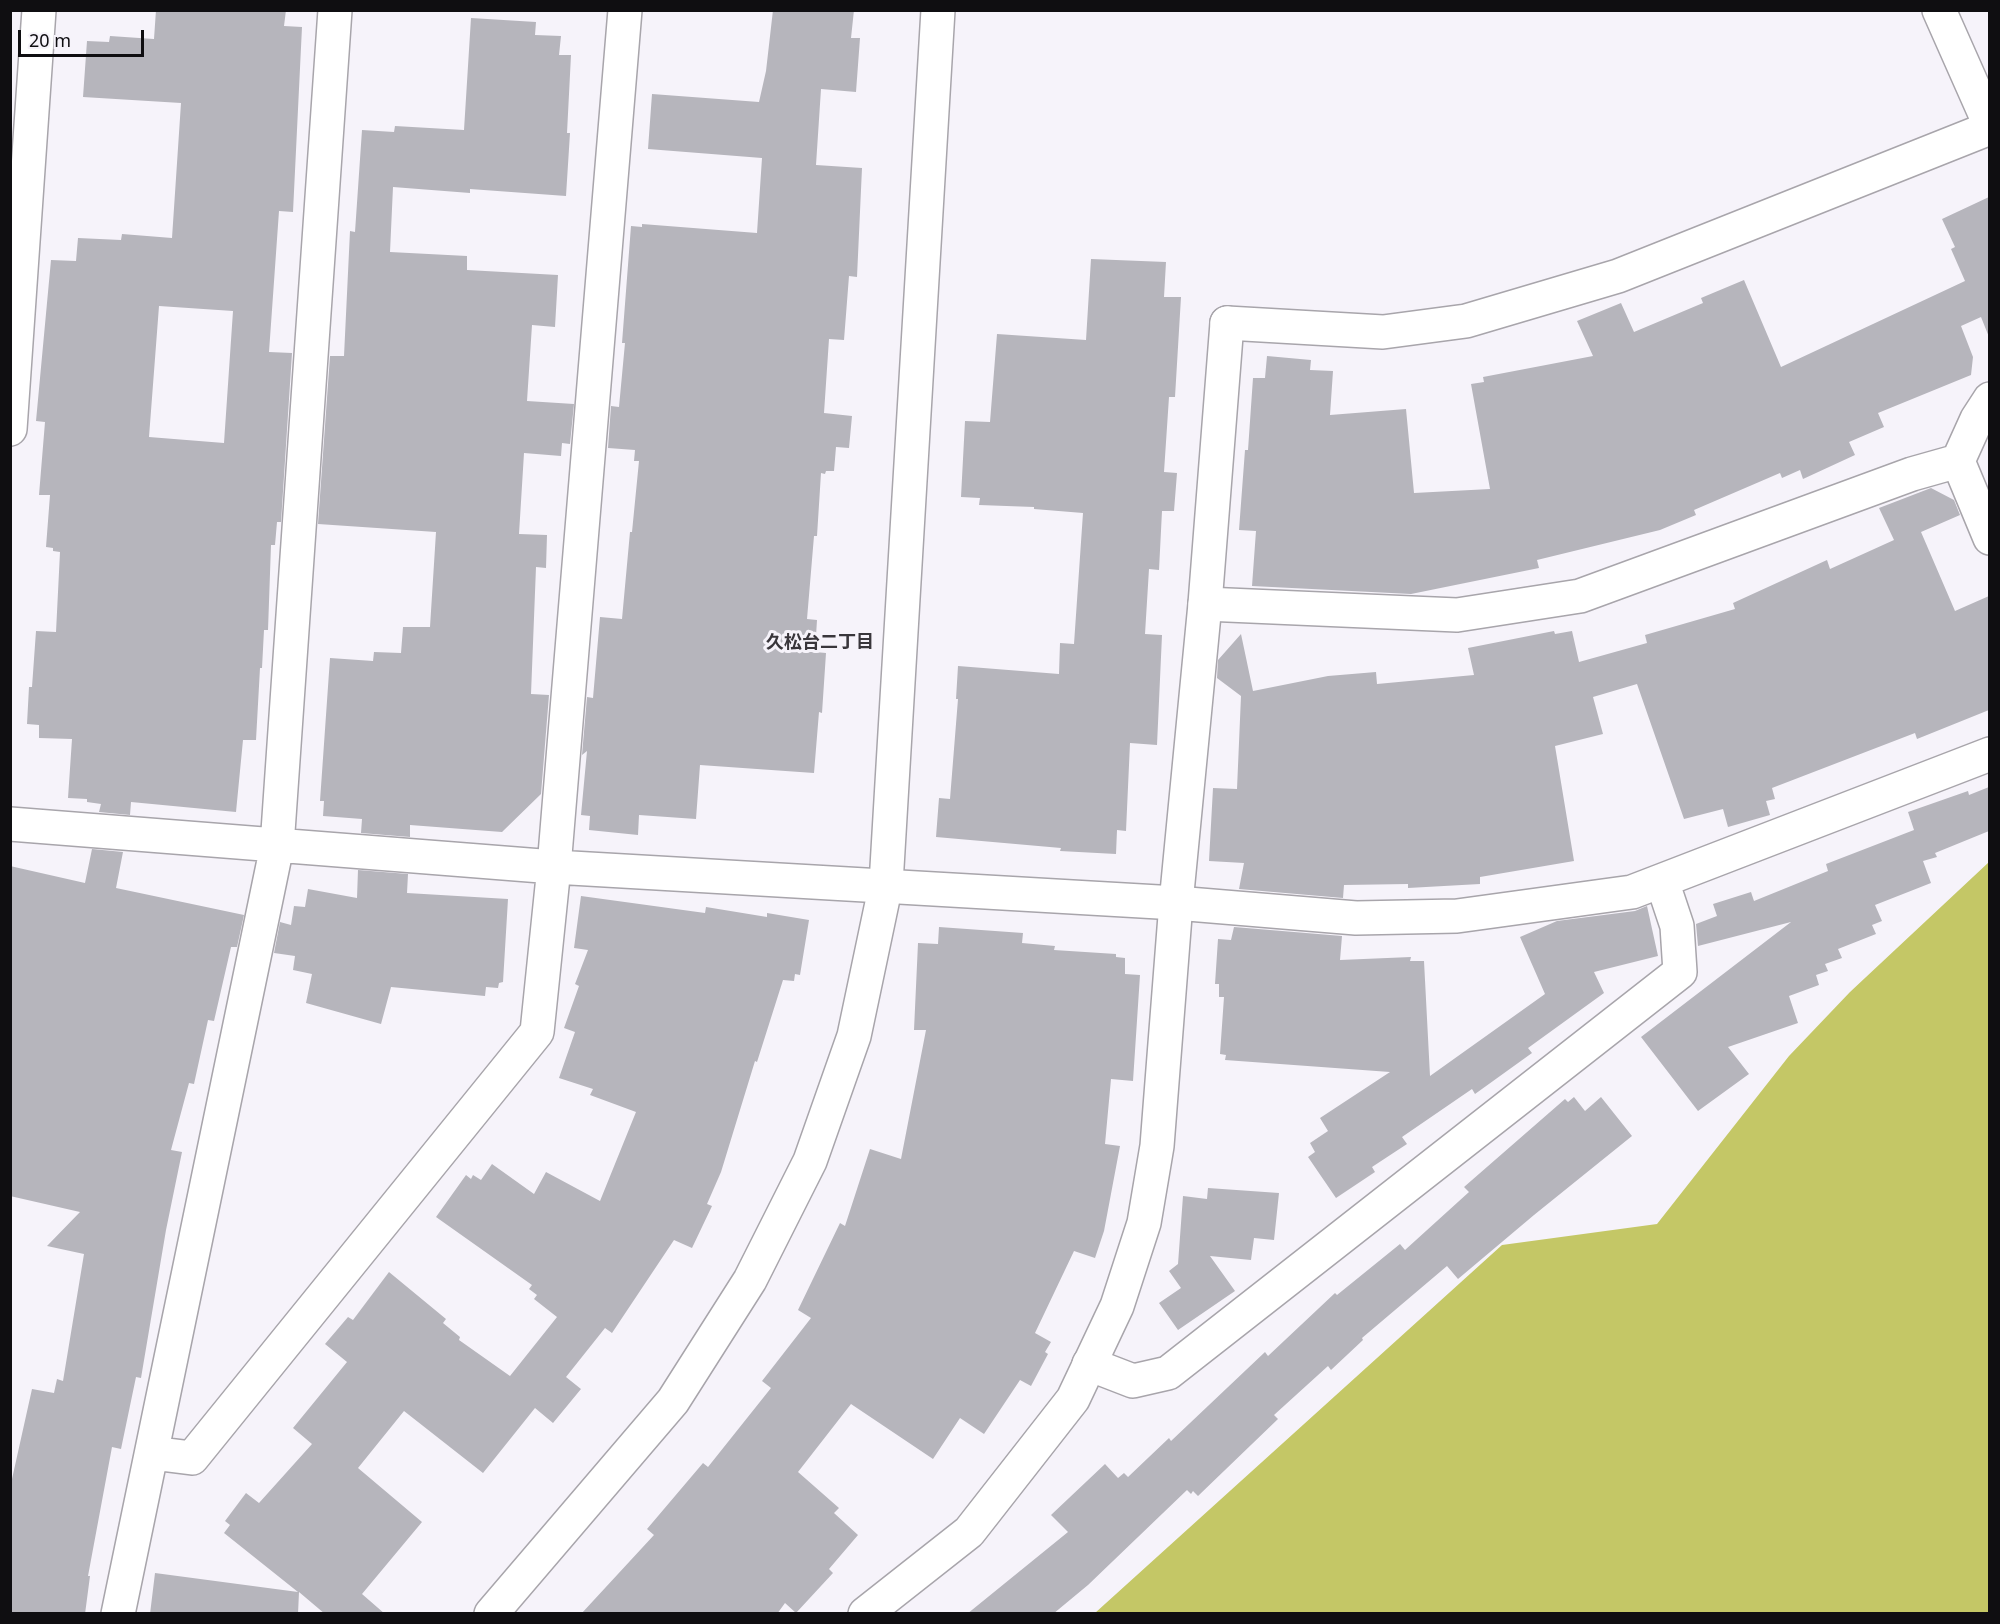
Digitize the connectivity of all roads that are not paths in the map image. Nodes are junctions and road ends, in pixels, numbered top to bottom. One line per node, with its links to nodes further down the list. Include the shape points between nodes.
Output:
1 (39, 10): 8 (street)
2 (335, 10): 14 (street)
3 (625, 10): 15 (street)
4 (938, 10): 17 (street)
5 (1939, 10): 6 (street)
6 (1989, 126): 11 (street, via 1618,276 1466,321 1383,332 1227,323)
7 (1989, 399): 9 (street)
8 (10, 429)
9 (1958, 461): 10 (street); 11 (street, via 1911,474 1580,596 1457,615)
10 (1989, 538)
11 (1205, 604): 18 (street)
12 (1989, 754): 16 (street)
13 (10, 824): 14 (street)
14 (277, 846): 15 (street); 20 (street)
15 (554, 867): 17 (street); 20 (street, via 537,1032 192,1458)
16 (1662, 881): 18 (street, via 1632,892 1457,916 1356,918); 19 (street, via 1677,926 1680,972 1168,1373 1133,1381)
17 (886, 884): 18 (street); 22 (street, via 854,1036 810,1161 750,1280 672,1401)
18 (1176, 903): 19 (street, via 1157,1146 1144,1222 1117,1306)
19 (1089, 1364): 23 (street, via 1073,1399 969,1532)
20 (152, 1453): 21 (street)
21 (118, 1614)
22 (491, 1614)
23 (865, 1614)

